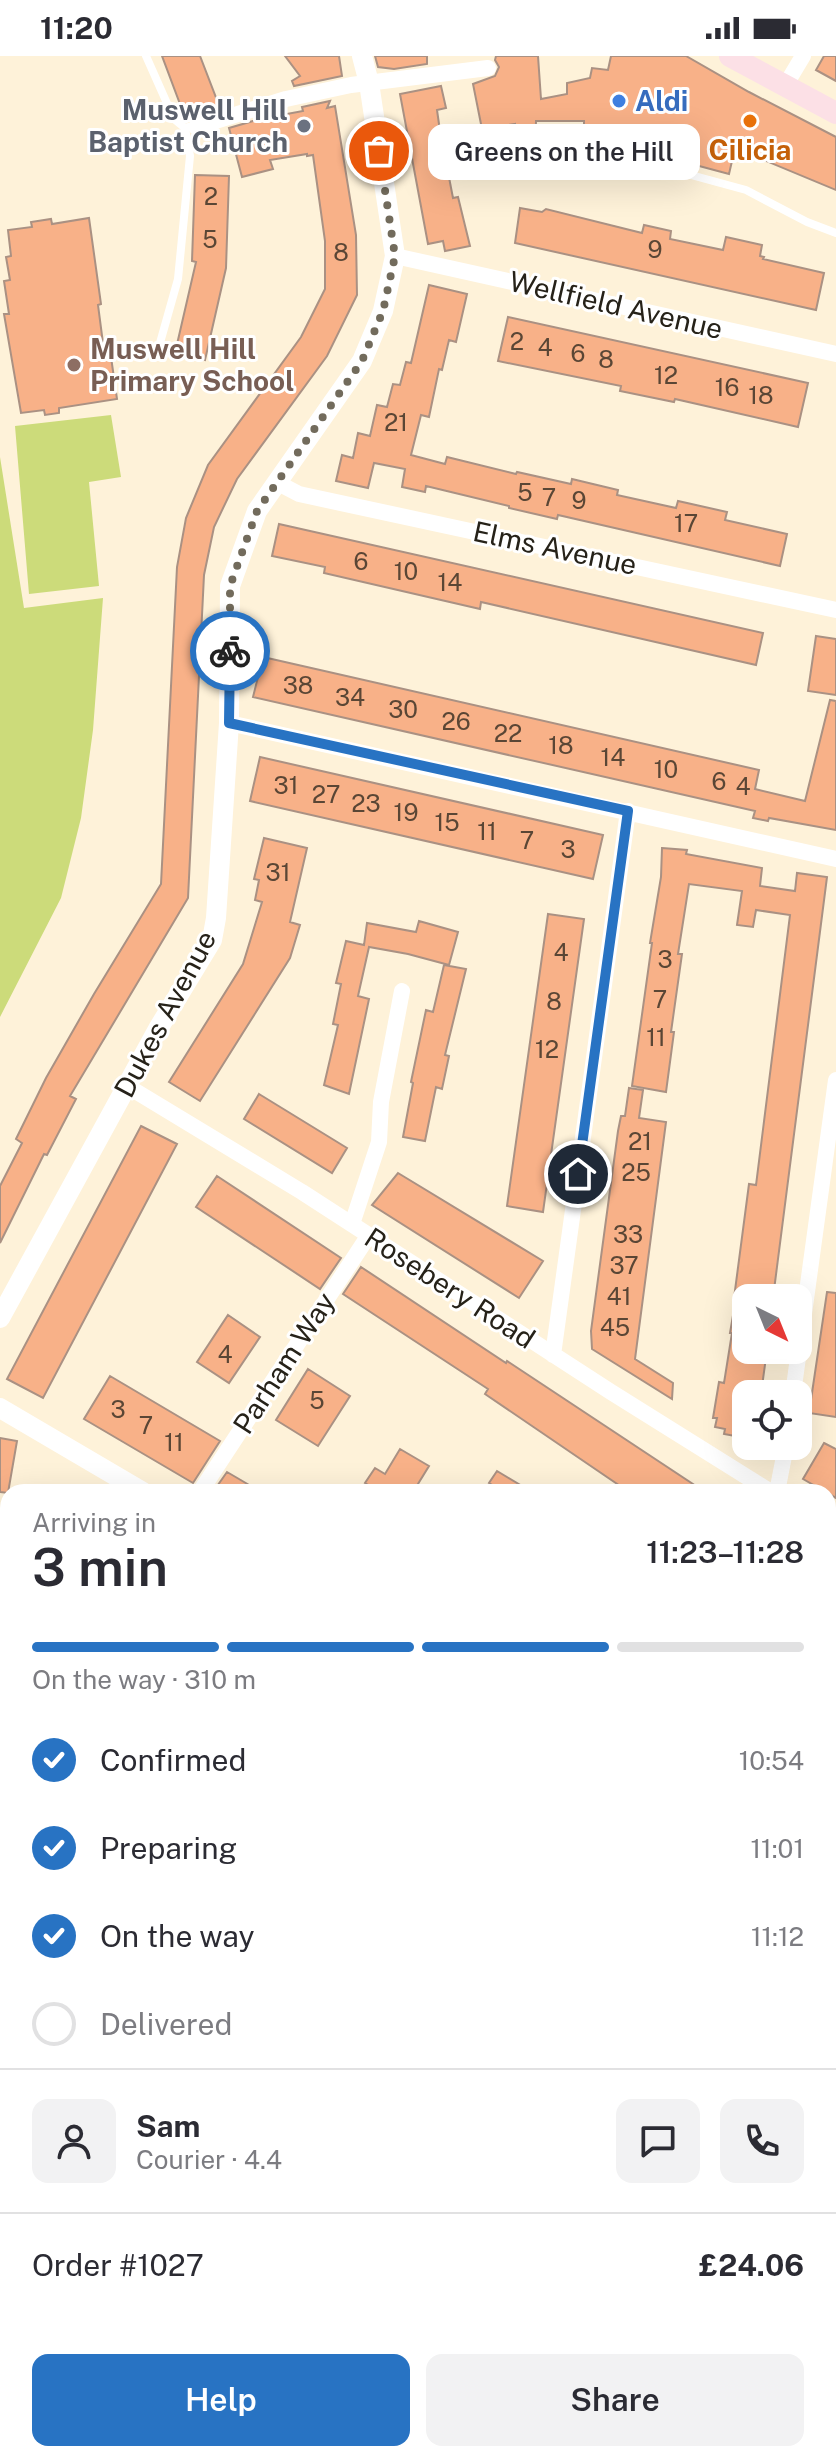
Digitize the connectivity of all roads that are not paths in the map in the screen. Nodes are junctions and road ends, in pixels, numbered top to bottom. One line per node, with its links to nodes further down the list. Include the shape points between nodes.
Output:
1 (146, 56): 9 (lane, via 174,119)
2 (362, 56): 6 (street, Dukes Avenue)
3 (730, 56): 7 (main road)
4 (803, 56): 7 (street)
5 (488, 68): 6 (street)
6 (369, 83): 9 (street, via 286,99); 12 (street, Dukes Avenue)
7 (785, 86): 8 (main road)
8 (836, 113)
9 (191, 127): 14 (lane, via 178,279)
10 (658, 166): 11 (lane, via 746,190)
11 (836, 233)
12 (395, 256): 13 (street, Wellfield Avenue); 15 (street, Dukes Avenue, via 383,311 362,361)
13 (836, 354)
14 (156, 357)
15 (276, 482): 16 (street, Elms Avenue, via 299,494); 17 (street, Dukes Avenue, via 257,511 230,586)
16 (836, 610)
17 (229, 723): 18 (street); 22 (street, Dukes Avenue, via 212,940)
18 (628, 811): 19 (street); 26 (street)
19 (836, 859)
20 (402, 991): 23 (street, via 381,1102 379,1142)
21 (836, 1080): 27 (street)
22 (127, 1086): 23 (street, Rosebery Road); 25 (street, Dukes Avenue)
23 (352, 1224): 24 (street, Rosebery Road)
24 (369, 1235): 26 (street, Rosebery Road); 31 (street, Parham Way)
25 (0, 1318)
26 (553, 1355): 32 (street, Rosebery Road)
27 (795, 1380)
28 (0, 1408): 30 (street)
29 (783, 1460): 33 (street)
30 (129, 1484)
31 (205, 1484)
32 (758, 1484)
33 (779, 1484)

